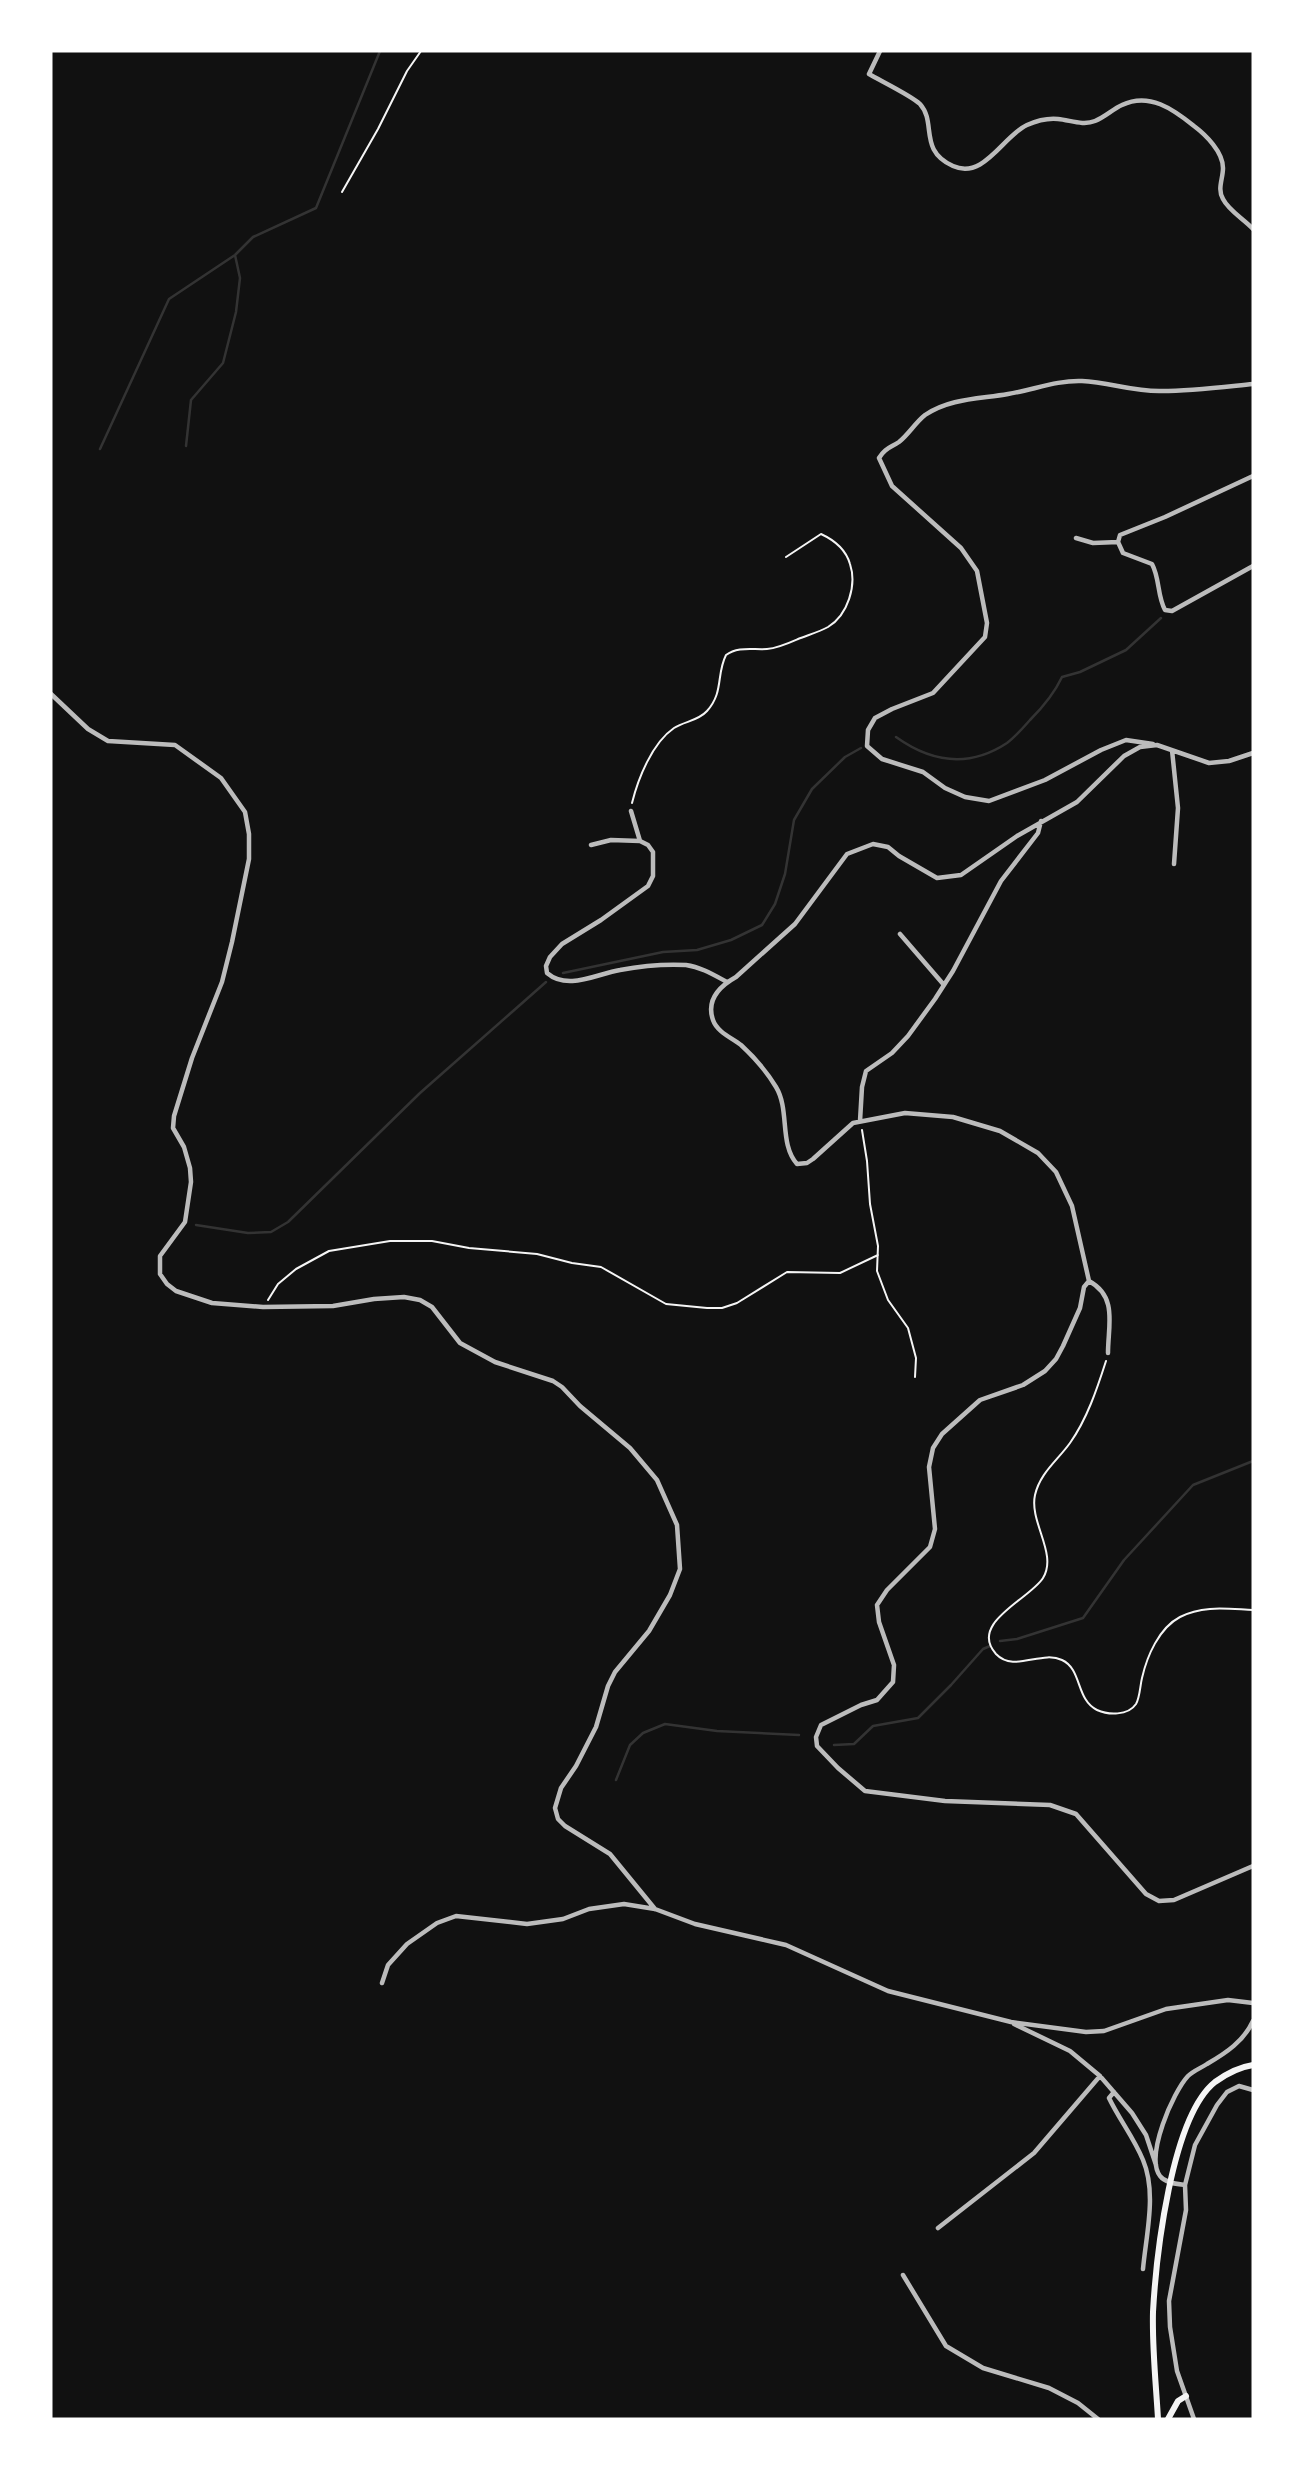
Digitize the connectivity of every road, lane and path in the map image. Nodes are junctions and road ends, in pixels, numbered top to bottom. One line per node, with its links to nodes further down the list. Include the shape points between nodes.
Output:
1 (421, 51): 3 (path)
2 (880, 51): 4 (street, via 870,74 921,105 933,148 955,167 985,162 1015,132 1043,120 1093,122 1138,100 1172,109 1196,127 1220,155 1222,199)
3 (342, 192)
4 (1253, 229)
5 (1253, 384): 12 (street, via 1162,391 1082,381 966,400 922,417 878,458 892,486 961,548 977,571 987,623 985,637 933,693 875,718 867,746 882,759 923,772 945,788 989,801 1045,780 1126,740)
6 (1253, 476): 8 (street, via 1127,531)
7 (1076, 538): 8 (street)
8 (1118, 542): 10 (street, via 1124,553 1152,564 1165,610 1172,611)
9 (786, 556): 15 (path, via 821,534 843,550 852,578 845,610 828,627 786,644 733,650 726,655 716,699 699,718 663,737 636,789)
10 (1253, 566)
11 (51, 694): 26 (street, via 107,741 175,745 220,778 245,812 249,859 232,942 174,1116 173,1128 190,1168 185,1222 159,1263 162,1279 176,1291 212,1303)
12 (1157, 746): 13 (street); 16 (street, via 1140,747 1124,756 1077,802)
13 (1172, 750): 14 (street, via 1209,764); 19 (street, via 1178,808)
14 (1253, 753)
15 (631, 811): 17 (street)
16 (1041, 821): 21 (street, via 961,875 937,878 888,847 873,844 847,854 795,924); 22 (street, via 1038,833 985,907)
17 (640, 841): 18 (street); 21 (street, via 653,852 648,886 562,944 550,957 547,973 564,981 619,970 688,965)
18 (591, 845)
19 (1174, 864)
20 (900, 933): 22 (street)
21 (727, 982): 23 (street, via 715,994 713,1021 742,1046 778,1090 797,1164 813,1159)
22 (944, 985): 23 (street, via 908,1036 866,1071)
23 (860, 1121): 24 (path); 25 (street, via 905,1113 953,1117 999,1131 1038,1153 1056,1172 1072,1206)
24 (878, 1255): 26 (path, via 840,1273 787,1272 722,1308 666,1304 601,1267 537,1254 432,1241 390,1241 329,1251 287,1276); 28 (path, via 877,1271 888,1300 908,1328 916,1358)
25 (1089, 1281): 27 (street, via 1107,1296); 30 (street, via 1063,1346 1045,1371 1023,1385 980,1400 933,1448 929,1467 935,1529 930,1547 877,1605 878,1622 894,1665 893,1682 877,1700 821,1725 817,1746 865,1791 944,1801 1050,1805 1076,1814 1146,1894 1159,1901 1174,1900)
26 (263, 1307): 31 (street, via 332,1306 404,1297 420,1300 432,1307 460,1343 495,1362 562,1387 630,1448 657,1480 677,1525 680,1569 649,1631 615,1672 596,1727 561,1788 555,1808 565,1826 610,1854)
27 (1108, 1353): 29 (path, via 1085,1416 1036,1492 1036,1514 1047,1558 1045,1576 996,1620 989,1638 993,1650 1009,1661 1059,1658 1068,1663 1088,1704 1105,1713 1120,1713 1134,1707 1147,1661 1168,1626 1198,1610)
28 (915, 1377)
29 (1253, 1610)
30 (1253, 1866)
31 (655, 1909): 32 (street, via 624,1904 527,1924 456,1916 407,1944 388,1965); 35 (street, via 695,1924 786,1945 888,1991)
32 (382, 1983)
33 (1253, 2003): 35 (street, via 1228,2000 1166,2009 1104,2031)
34 (1253, 2021): 40 (street, via 1239,2042 1189,2075 1177,2092 1160,2129)
35 (1011, 2022): 37 (street, via 1070,2051)
36 (1253, 2065): 41 (main road, via 1213,2083 1202,2097 1181,2142)
37 (1100, 2076): 39 (street); 43 (street, via 1034,2153)
38 (1253, 2090): 42 (street, via 1239,2086 1217,2105 1195,2146)
39 (1114, 2092): 40 (street, via 1146,2135); 44 (street, via 1109,2098 1144,2163 1150,2190)
40 (1157, 2169): 41 (street)
41 (1171, 2182): 42 (street); 48 (main road, via 1153,2315)
42 (1185, 2185): 46 (street, via 1186,2210 1169,2301 1177,2371)
43 (938, 2228)
44 (1143, 2269)
45 (903, 2276): 47 (street, via 946,2346 983,2368 1049,2388)
46 (1186, 2396): 49 (main road); 50 (street)
47 (1098, 2419)
48 (1158, 2419)
49 (1168, 2419)
50 (1194, 2419)

